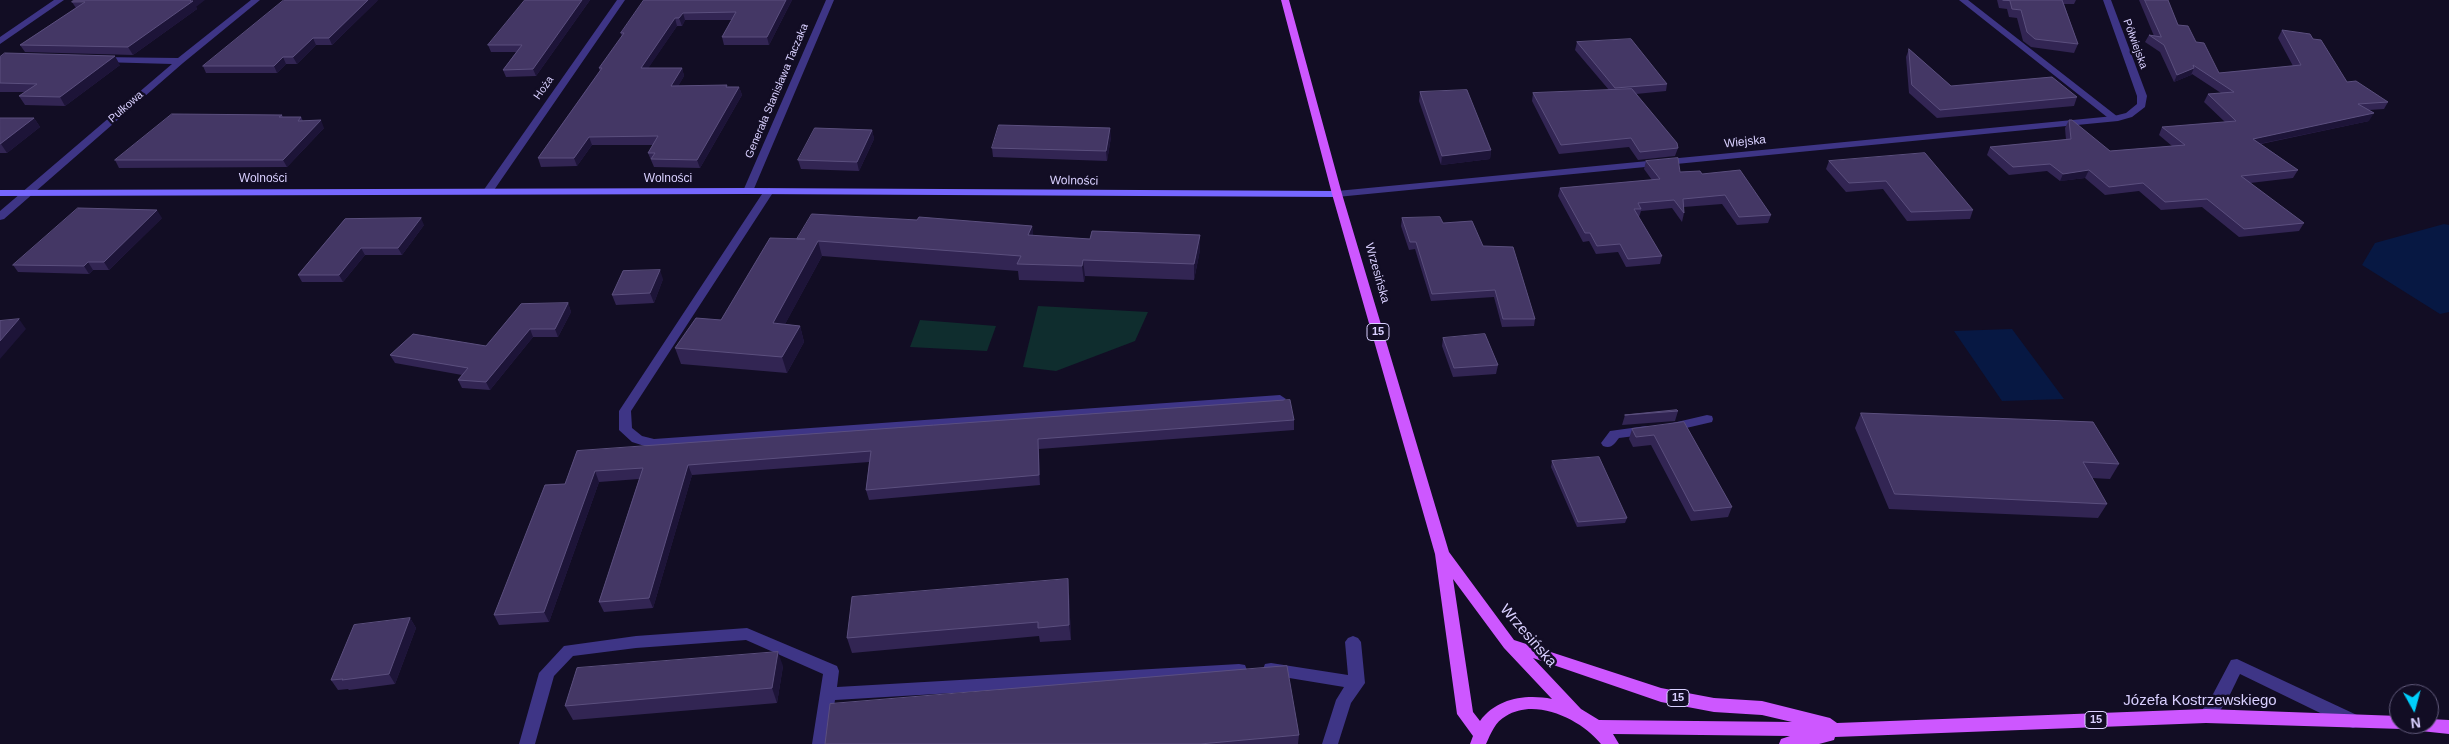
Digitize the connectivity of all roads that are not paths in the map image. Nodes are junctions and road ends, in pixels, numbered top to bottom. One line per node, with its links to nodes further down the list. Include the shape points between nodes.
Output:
1 (60, 0): 8 (street)
2 (256, 0): 10 (street, Pułkowa)
3 (621, 0): 13 (street, Hoża)
4 (830, 0): 14 (street, Generała Stanisława Taczaka)
5 (1286, 0): 18 (main road, Wrzesińska / 15)
6 (1963, 0): 12 (street)
7 (2107, 0): 11 (street, Półwiejska)
8 (0, 41)
9 (87, 59): 10 (street)
10 (180, 60): 16 (street, Pułkowa)
11 (2142, 96): 12 (street, Wiejska, via 2142,105 2130,114)
12 (2114, 119): 18 (street, Wiejska)
13 (488, 191): 14 (street, Wolności); 16 (street, Wolności)
14 (748, 191): 15 (street, Wolności)
15 (769, 191): 18 (street, Wolności); 20 (street, via 625,411 626,430 637,439 654,444)
16 (27, 192): 17 (street, Wolności); 19 (street, Pułkowa)
17 (0, 193)
18 (1337, 194): 23 (main road, Wrzesińska / 15)
19 (0, 217)
20 (1280, 399)
21 (1707, 419): 22 (street, via 1678,427 1615,434)
22 (1608, 443)
23 (1442, 554): 25 (main road, Wrzesińska / 15); 34 (main road, Wrzesińska / 15, via 1465,714)
24 (1353, 642): 26 (street)
25 (1508, 644): 28 (main road, Wrzesińska / 15); 33 (main road, 15, via 1661,696 1714,705 1762,708)
26 (1358, 682): 27 (street, via 1277,669); 37 (street, via 1344,700)
27 (828, 694): 35 (street, via 831,671 748,634 569,650 547,673); 36 (street)
28 (1574, 712): 32 (main road, 15); 34 (main road, 15, via 1552,704 1531,702 1510,707 1494,716)
29 (2206, 716): 30 (main road, Józefa Kostrzewskiego / 15); 30 (street, via 2237,665); 33 (main road, Józefa Kostrzewskiego / 15)
30 (2352, 721): 31 (main road, Józefa Kostrzewskiego / 15)
31 (2389, 723)
32 (1598, 727): 33 (main road, Józefa Kostrzewskiego / 15); 38 (main road, 15)
33 (1852, 730): 39 (main road, Józefa Kostrzewskiego / 15); 40 (street)
34 (1479, 739)
35 (527, 744)
36 (820, 744)
37 (1330, 744)
38 (1611, 744)
39 (1787, 744)
40 (1817, 744)

